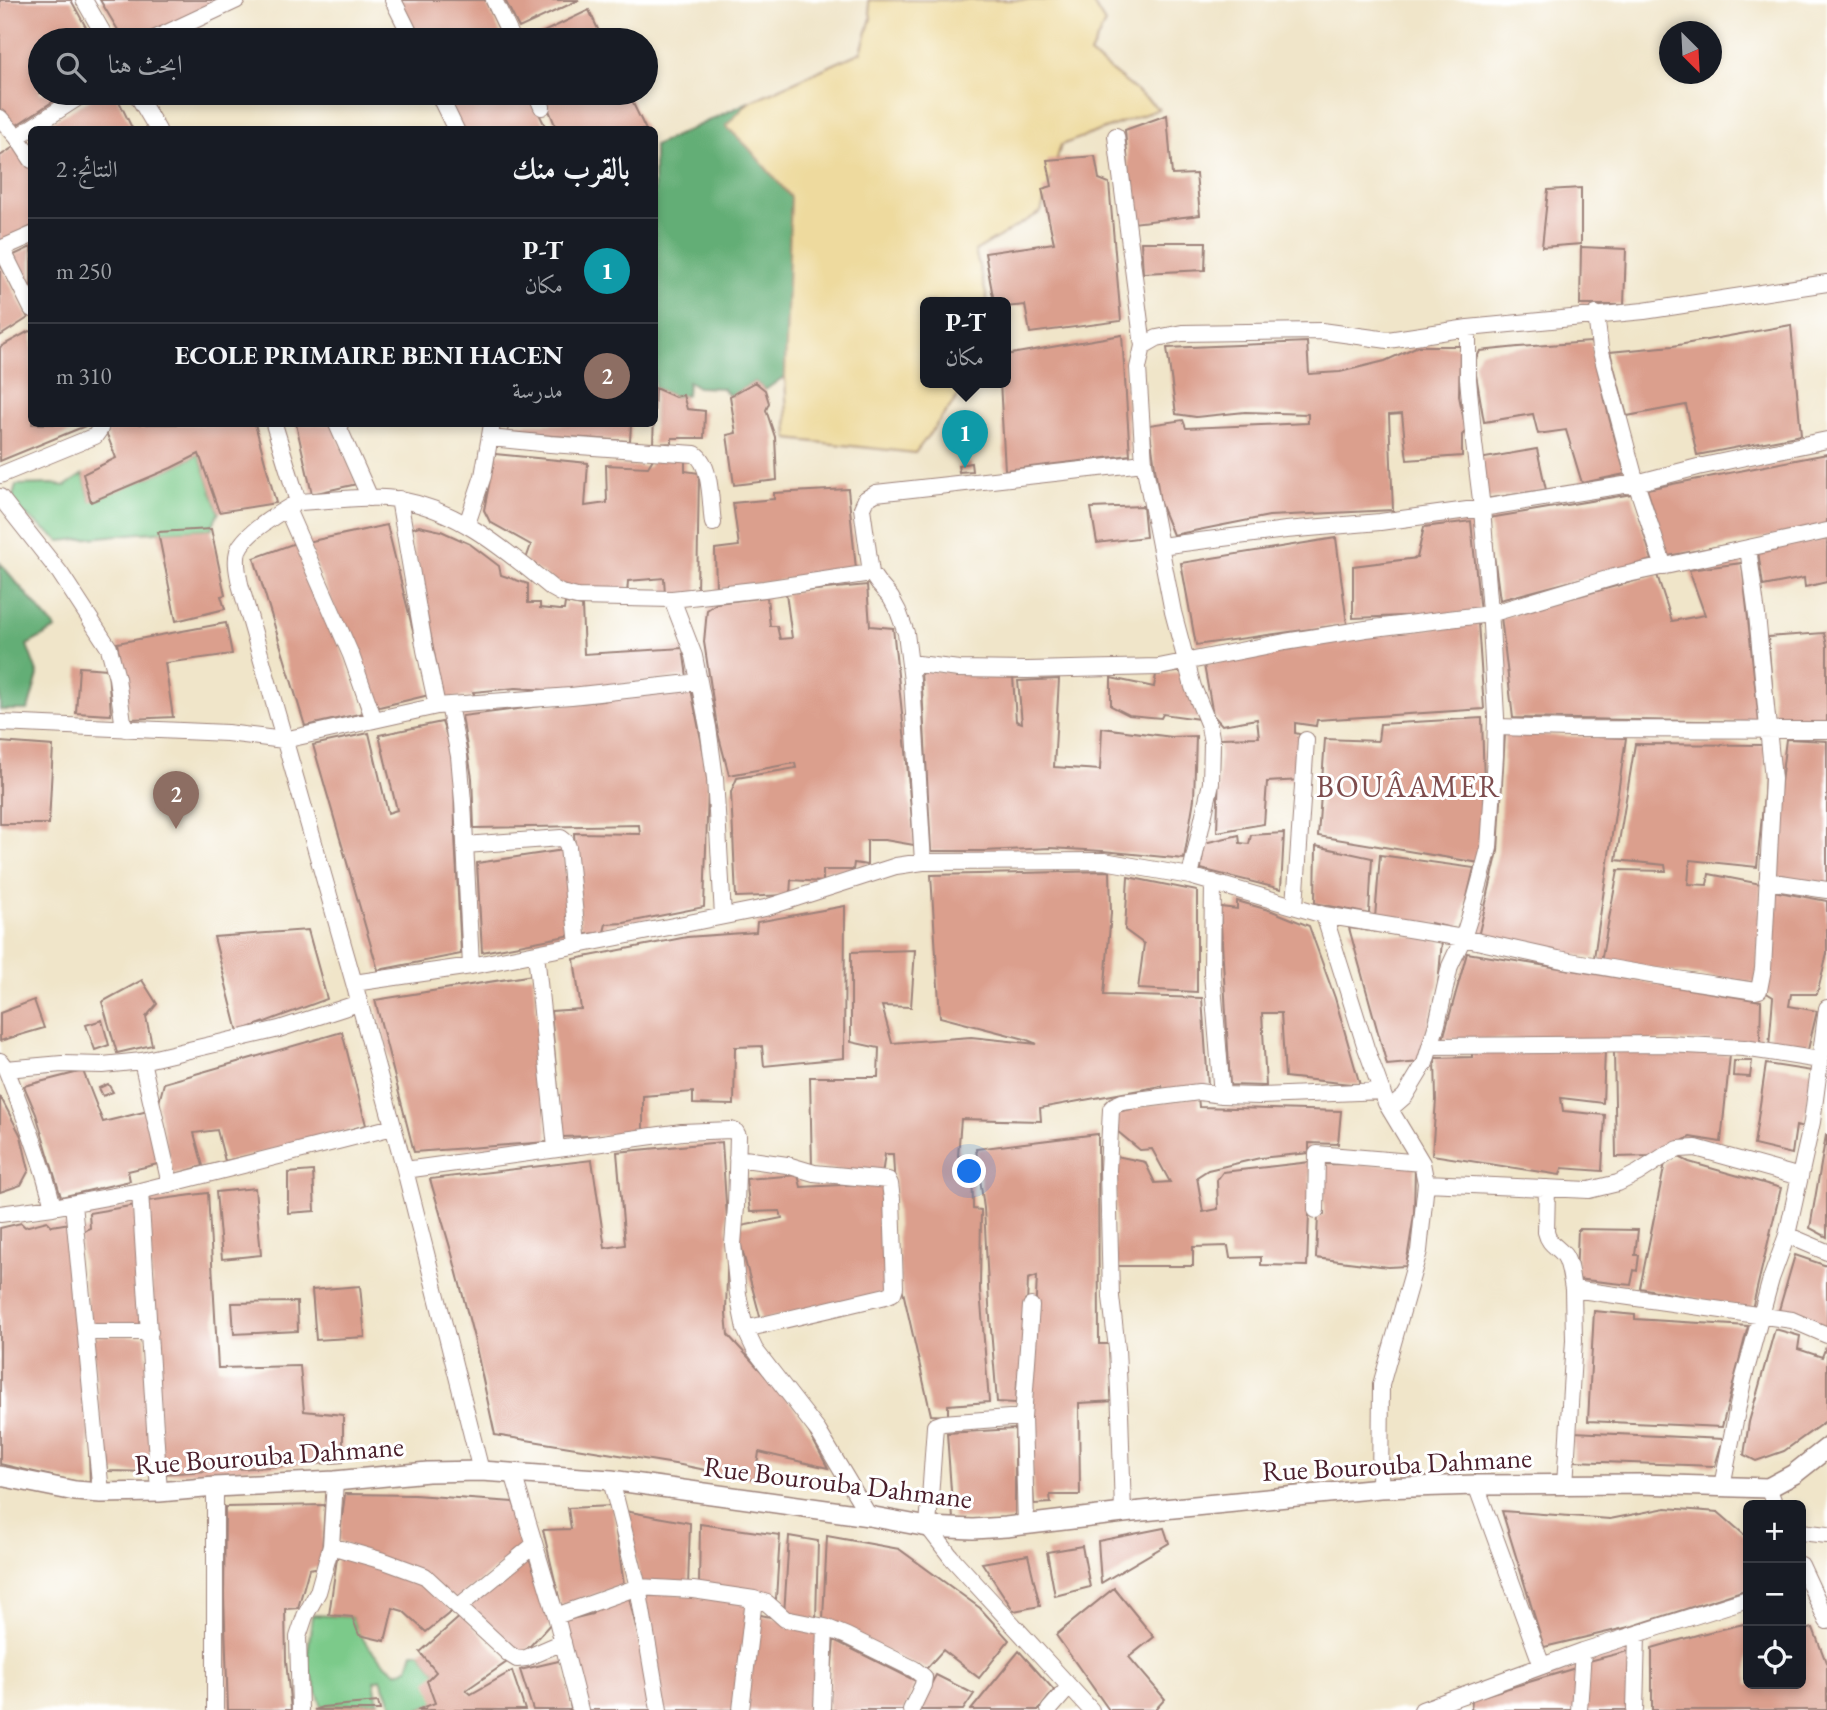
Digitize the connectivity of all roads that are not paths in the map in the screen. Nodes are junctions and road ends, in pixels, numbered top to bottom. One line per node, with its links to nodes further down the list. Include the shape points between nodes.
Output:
1 (85, 0): 5 (street)
2 (237, 0): 6 (street)
3 (393, 0): 7 (street)
4 (494, 0): 8 (street)
5 (100, 28)
6 (178, 28)
7 (407, 28)
8 (507, 28)
9 (67, 105): 13 (street)
10 (143, 105): 14 (street)
11 (444, 105): 15 (street)
12 (0, 118): 18 (street)
13 (34, 126)
14 (156, 126)
15 (454, 126)
16 (28, 130): 18 (street)
17 (1116, 136): 26 (street)
18 (17, 137): 19 (street)
19 (28, 154)
20 (28, 238): 21 (street)
21 (1, 249): 23 (street)
22 (1827, 283): 24 (street)
23 (28, 301)
24 (1596, 314): 25 (street); 34 (street, via 1600,348)
25 (1468, 328): 26 (street, via 1388,340 1322,331 1182,333); 39 (street, via 1468,379)
26 (1143, 346): 32 (street, via 1138,368)
27 (100, 427): 33 (street, via 95,436)
28 (275, 427): 38 (street)
29 (338, 427): 36 (street)
30 (491, 431): 40 (street, via 550,444 695,454 707,471); 41 (street)
31 (1827, 440): 34 (street)
32 (1144, 463): 43 (street); 46 (street, via 876,494 866,499 862,508)
33 (0, 475)
34 (1636, 483): 39 (street); 45 (street)
35 (0, 497): 56 (street, via 60,573 109,648)
36 (370, 498): 37 (street); 38 (street)
37 (400, 499): 41 (street); 52 (street, via 425,650)
38 (293, 506): 53 (street); 59 (street, via 245,540 237,564)
39 (1482, 508): 43 (street); 48 (street)
40 (713, 523)
41 (467, 524): 47 (street, via 561,593)
42 (1827, 531): 44 (street)
43 (1160, 546): 49 (street)
44 (1748, 548): 45 (street); 57 (street)
45 (1664, 567): 48 (street)
46 (872, 573): 47 (street); 50 (street, via 898,611)
47 (672, 599): 51 (street)
48 (1490, 614): 49 (street, via 1352,631); 55 (street)
49 (1187, 661): 50 (street, via 1158,667 1027,670); 63 (street, via 1212,743 1211,783)
50 (910, 663): 62 (street)
51 (699, 682): 52 (street); 69 (street, via 716,778)
52 (443, 706): 53 (street); 61 (street, via 459,755)
53 (374, 720): 59 (street)
54 (0, 723): 56 (street)
55 (1496, 727): 57 (street); 70 (street, via 1489,848)
56 (124, 729): 59 (street)
57 (1768, 730): 58 (street); 64 (street, via 1773,779)
58 (1827, 730)
59 (284, 740): 74 (street)
60 (1306, 740): 67 (street)
61 (465, 845): 71 (street, via 561,838 566,842); 73 (street)
62 (923, 862): 63 (street, via 1104,861); 69 (street)
63 (1190, 876): 65 (street)
64 (1767, 881): 66 (street); 70 (street, via 1763,969 1757,991 1559,959)
65 (1213, 882): 67 (street); 83 (street, via 1212,973)
66 (1827, 890)
67 (1295, 906): 68 (street)
68 (1324, 915): 70 (street); 82 (street)
69 (723, 916): 71 (street)
70 (1462, 938): 77 (street, via 1450,966)
71 (578, 945): 72 (street)
72 (536, 953): 73 (street); 86 (street)
73 (471, 966): 74 (street)
74 (354, 984): 75 (street)
75 (359, 1003): 79 (street, via 279,1029); 85 (street)
76 (1827, 1008): 78 (street)
77 (1431, 1046): 78 (street, via 1667,1044 1744,1048); 84 (street, via 1416,1080)
78 (1820, 1059): 81 (street)
79 (142, 1061): 80 (street); 92 (street)
80 (3, 1065): 96 (street, via 34,1141)
81 (1822, 1090): 90 (street)
82 (1382, 1091): 83 (street); 84 (street)
83 (1222, 1095): 123 (street, via 1182,1093 1122,1102 1111,1109 1111,1297)
84 (1390, 1109): 88 (street)
85 (393, 1128): 89 (street); 92 (street)
86 (556, 1148): 87 (street, via 731,1130 738,1136); 89 (street)
87 (737, 1157): 104 (street, via 733,1244); 104 (street, via 814,1173 888,1180 892,1199 893,1293)
88 (1422, 1163): 91 (street); 97 (street, via 1317,1154)
89 (405, 1170): 110 (street)
90 (1800, 1177): 93 (street, via 1696,1148 1667,1154 1618,1183 1589,1190); 99 (street)
91 (1426, 1183): 93 (street); 119 (street, via 1419,1251 1381,1385)
92 (170, 1184): 94 (street)
93 (1547, 1188): 101 (street, via 1546,1232 1551,1245 1565,1256)
94 (140, 1191): 95 (street); 106 (street)
95 (73, 1204): 96 (street); 105 (street)
96 (53, 1208): 98 (street)
97 (1316, 1210)
98 (0, 1214)
99 (1787, 1235): 100 (street); 103 (street)
100 (1827, 1252)
101 (1573, 1289): 103 (street); 116 (street)
102 (1031, 1306): 108 (street)
103 (1761, 1316): 107 (street, via 1791,1320); 117 (street)
104 (745, 1329): 124 (street, via 755,1350 818,1431)
105 (87, 1332): 106 (street); 121 (street)
106 (150, 1332): 120 (street)
107 (1827, 1335)
108 (1023, 1418): 125 (street); 126 (street, via 935,1426)
109 (1827, 1448): 122 (street, Rue Bourouba Dahmane)
110 (481, 1471): 111 (street, Rue Bourouba Dahmane); 114 (street, Rue Bourouba Dahmane)
111 (513, 1473): 113 (street, Rue Bourouba Dahmane); 129 (street)
112 (0, 1476): 121 (street, Rue Bourouba Dahmane)
113 (611, 1480): 124 (street, Rue Bourouba Dahmane); 132 (street)
114 (335, 1481): 118 (street, Rue Bourouba Dahmane); 130 (street)
115 (1476, 1485): 116 (street, Rue Bourouba Dahmane); 119 (street, Rue Bourouba Dahmane); 142 (street)
116 (1564, 1485): 117 (street, Rue Bourouba Dahmane)
117 (1722, 1486): 122 (street, Rue Bourouba Dahmane)
118 (215, 1487): 120 (street, Rue Bourouba Dahmane); 145 (street)
119 (1380, 1488): 123 (street, Rue Bourouba Dahmane)
120 (159, 1492): 121 (street, Rue Bourouba Dahmane)
121 (101, 1493)
122 (1771, 1496)
123 (1122, 1513): 125 (street, Rue Bourouba Dahmane)
124 (869, 1516): 126 (street, Rue Bourouba Dahmane)
125 (1026, 1525): 126 (street, Rue Bourouba Dahmane)
126 (928, 1527): 143 (street)
127 (1806, 1533): 128 (street)
128 (1827, 1535)
129 (534, 1545): 135 (street); 136 (street)
130 (331, 1546): 135 (street, via 425,1576); 146 (street, via 298,1637)
131 (1806, 1581): 137 (street)
132 (638, 1587): 133 (street); 136 (street); 148 (street)
133 (754, 1599): 138 (street, via 786,1619); 149 (street)
134 (1743, 1601): 139 (street)
135 (458, 1607): 140 (street, via 517,1659)
136 (556, 1616): 140 (street)
137 (1827, 1621)
138 (825, 1627): 150 (street); 151 (street, via 924,1677)
139 (1637, 1634): 141 (street); 156 (street)
140 (563, 1642): 147 (street)
141 (1583, 1651): 142 (street); 155 (street)
142 (1542, 1667): 144 (street)
143 (1069, 1687): 152 (street); 153 (street)
144 (1459, 1703): 154 (street)
145 (215, 1710)
146 (300, 1710)
147 (580, 1710)
148 (659, 1710)
149 (741, 1710)
150 (822, 1710)
151 (911, 1710)
152 (1049, 1710)
153 (1091, 1710)
154 (1422, 1710)
155 (1578, 1710)
156 (1635, 1710)

